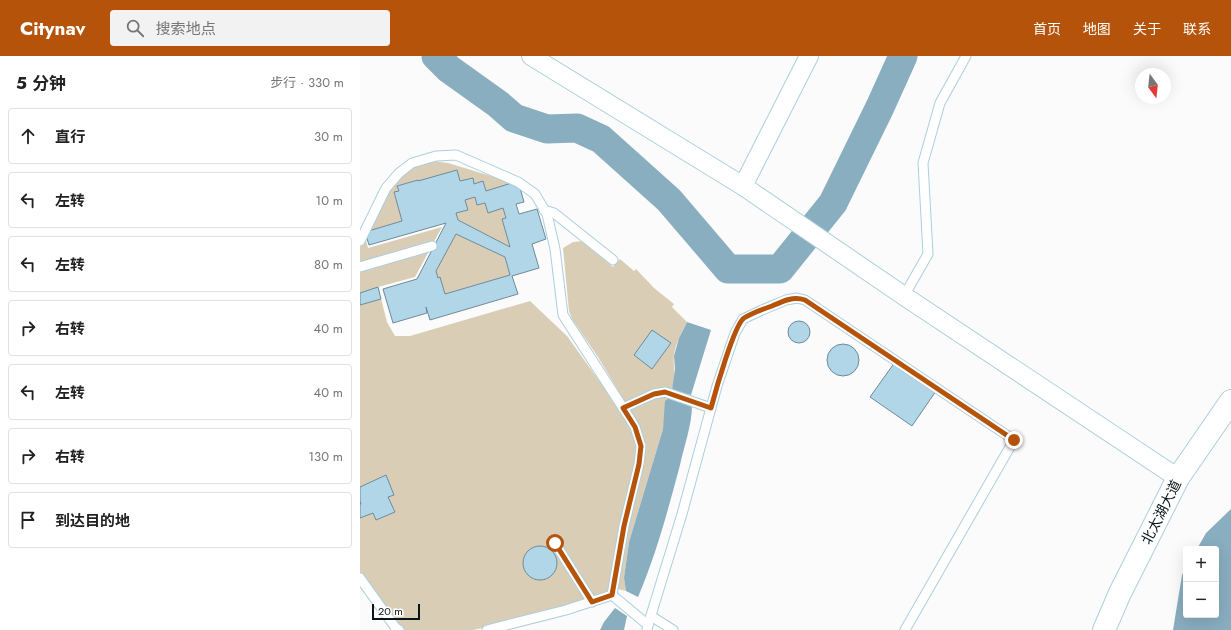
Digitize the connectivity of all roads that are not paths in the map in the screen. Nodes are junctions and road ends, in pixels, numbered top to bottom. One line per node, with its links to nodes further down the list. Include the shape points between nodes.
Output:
1 (531, 56): 4 (street)
2 (809, 56): 4 (street)
3 (966, 56): 10 (lane, via 940,103 923,163 928,254)
4 (743, 186): 10 (street)
5 (544, 210): 6 (lane, via 536,194 518,182 456,155 436,156 412,163 399,173 386,188); 8 (lane, via 554,213); 12 (lane, via 555,249 563,315)
6 (360, 240)
7 (432, 246): 9 (lane)
8 (613, 260)
9 (360, 267)
10 (904, 296): 14 (street)
11 (1231, 401): 14 (main road, 北太湖大道)
12 (623, 408): 13 (lane, via 654,394 665,392); 17 (lane, via 635,427 641,446)
13 (711, 408): 19 (lane); 24 (lane, via 735,333 743,319 786,300 797,298 805,300 1014,440)
14 (1178, 478): 25 (main road, 北太湖大道)
15 (555, 543): 18 (lane)
16 (360, 578): 21 (lane)
17 (612, 595): 18 (lane); 20 (lane)
18 (592, 602): 22 (lane)
19 (651, 616): 20 (lane); 23 (lane)
20 (648, 628)
21 (399, 630)
22 (487, 630)
23 (673, 630)
24 (905, 630)
25 (1104, 630)

